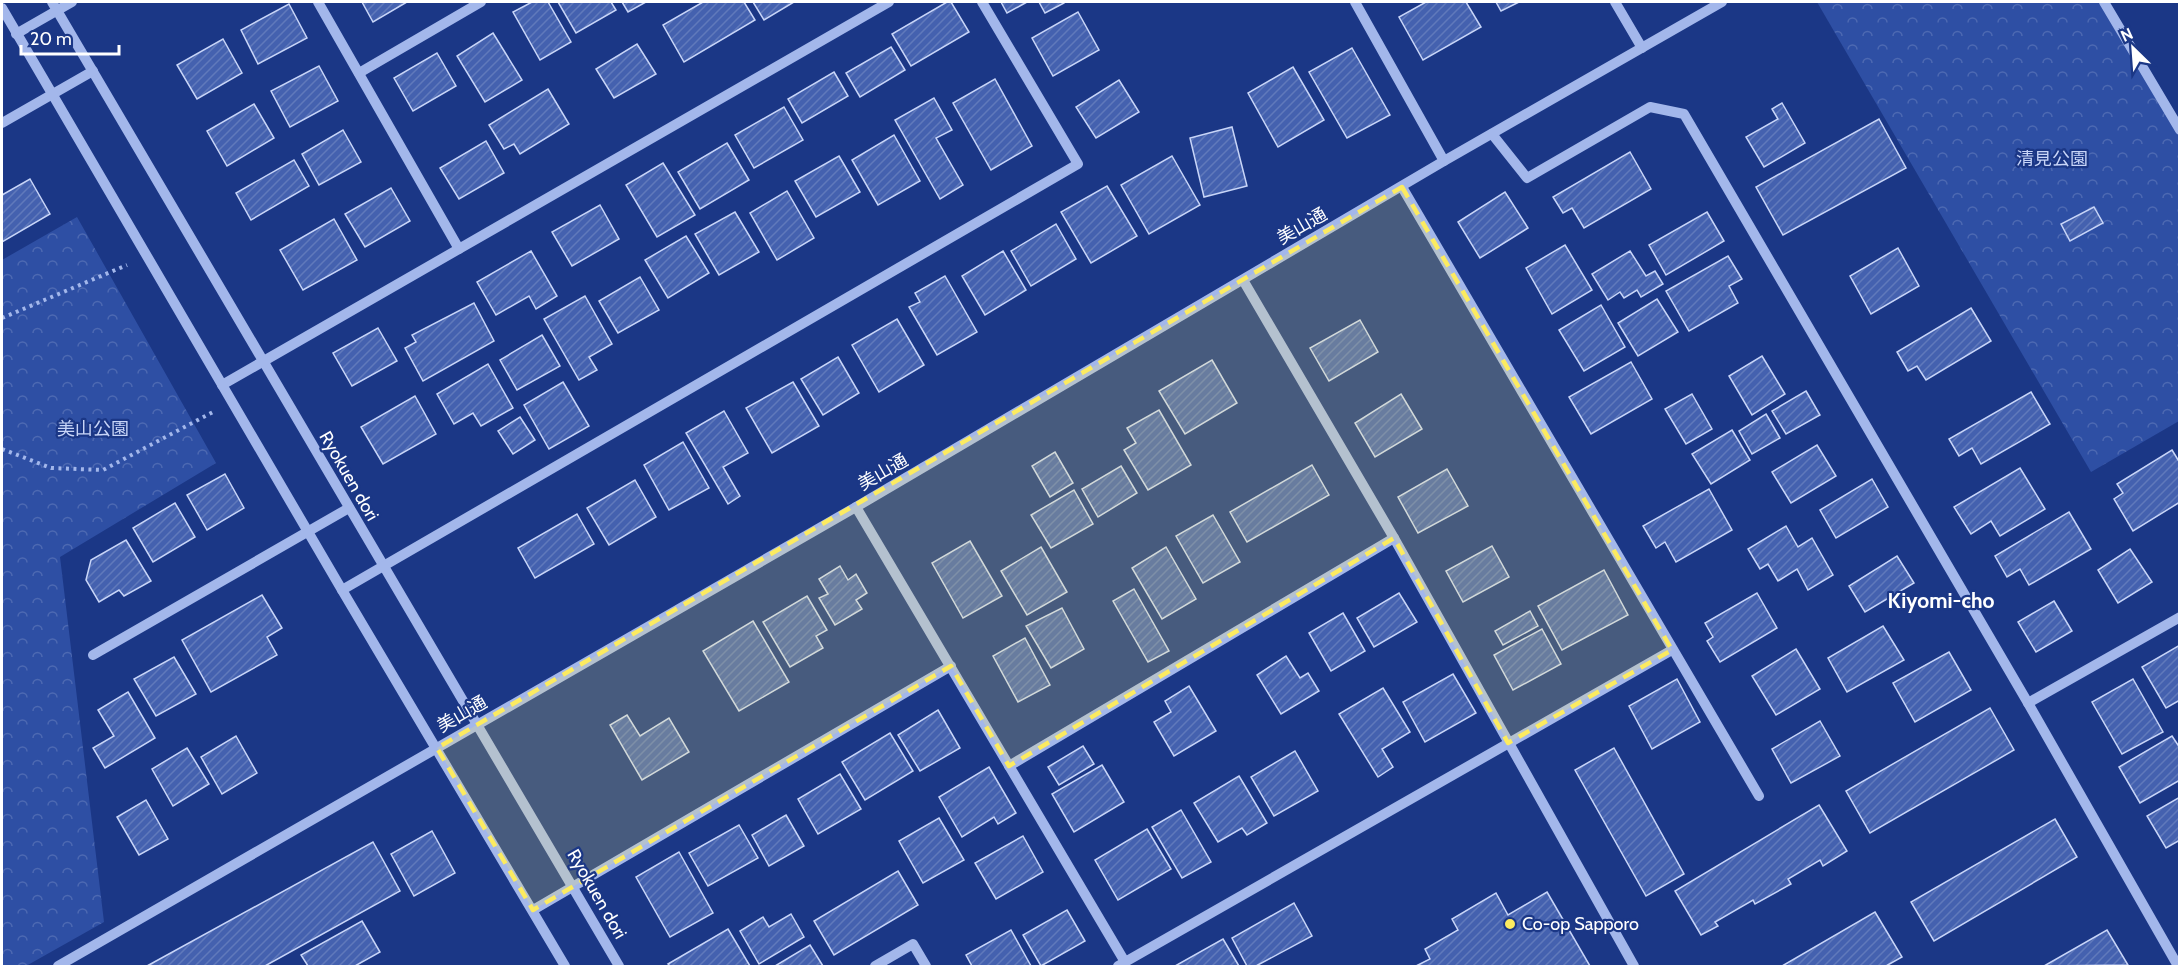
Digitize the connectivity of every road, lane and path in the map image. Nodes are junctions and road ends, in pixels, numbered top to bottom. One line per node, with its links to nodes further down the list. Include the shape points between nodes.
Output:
1 (72, 2): 10 (street)
2 (318, 2): 15 (street)
3 (481, 2): 15 (street)
4 (889, 2): 22 (street)
5 (982, 2): 34 (street, via 1078,164)
6 (1355, 2): 20 (street)
7 (1615, 2): 13 (street)
8 (1722, 2): 13 (street, 美山通)
9 (2104, 2): 18 (street)
10 (54, 6): 12 (street); 14 (street, Ryokuen dori)
11 (2, 9): 12 (street)
12 (16, 34): 16 (street)
13 (1642, 48): 19 (street, 美山通)
14 (93, 71): 16 (street); 26 (street, Ryokuen dori)
15 (358, 73): 22 (street)
16 (52, 94): 17 (street); 23 (street)
17 (2, 123)
18 (2180, 130)
19 (1492, 134): 20 (street, 美山通); 40 (street, via 1527,178 1650,107 1684,114)
20 (1444, 161): 21 (street, 美山通)
21 (1402, 187): 24 (street, 美山通); 37 (street)
22 (459, 249): 26 (street)
23 (147, 256): 25 (path); 27 (street)
24 (1243, 280): 30 (street, 美山通); 33 (street)
25 (2, 318)
26 (263, 361): 27 (street); 31 (street, Ryokuen dori)
27 (222, 385): 28 (street)
28 (232, 401): 29 (path, via 103,470 51,468); 32 (street)
29 (2, 449)
30 (856, 507): 39 (street); 41 (street, 美山通)
31 (349, 508): 32 (street); 34 (street, Ryokuen dori)
32 (308, 531): 35 (street); 38 (street)
33 (1395, 538): 42 (street); 44 (street)
34 (383, 567): 35 (street); 41 (street, Ryokuen dori)
35 (342, 590): 43 (street)
36 (2180, 617): 40 (street)
37 (1672, 650): 42 (street); 45 (street)
38 (93, 656)
39 (951, 666): 44 (street); 46 (street)
40 (2028, 703): 55 (street)
41 (478, 724): 43 (street, 美山通); 46 (street, Ryokuen dori)
42 (1508, 742): 48 (street); 54 (street)
43 (437, 748): 47 (street); 49 (street, 美山通)
44 (1009, 766): 48 (street)
45 (1759, 796)
46 (574, 887): 47 (street); 51 (street, Ryokuen dori)
47 (532, 910): 50 (street)
48 (1121, 964)
49 (58, 966)
50 (565, 966)
51 (619, 966)
52 (875, 966): 53 (street, via 913,944)
53 (926, 966)
54 (1634, 966)
55 (2178, 966)

